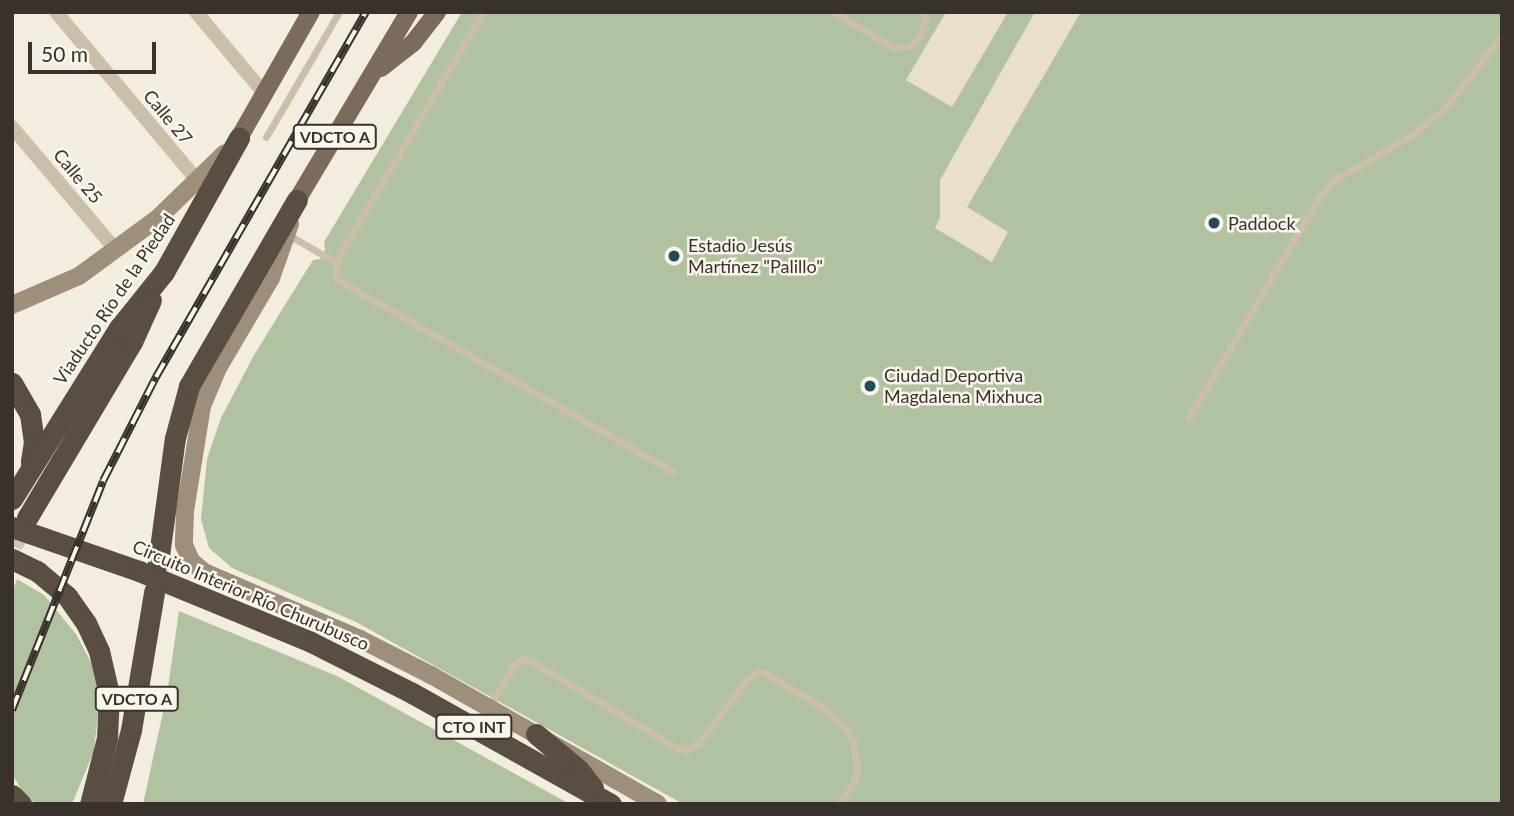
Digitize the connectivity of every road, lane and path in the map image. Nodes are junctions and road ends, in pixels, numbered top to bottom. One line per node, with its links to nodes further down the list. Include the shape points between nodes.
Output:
1 (56, 12): 16 (street, Calle 27)
2 (196, 12): 12 (street)
3 (311, 12): 12 (main road, Viaducto Río de la Piedad)
4 (339, 12): 14 (lane)
5 (409, 12): 11 (main road, VDCTO A)
6 (437, 12): 11 (main road, via 413,43)
7 (483, 12): 20 (lane)
8 (833, 12): 9 (lane, via 893,47 910,47 919,37 926,20)
9 (921, 12)
10 (1502, 35): 24 (lane, via 1446,107 1414,134 1331,182)
11 (373, 74): 17 (main road, VDCTO A)
12 (264, 93): 15 (main road, Viaducto Río de la Piedad)
13 (12, 127): 19 (street, Calle 25)
14 (266, 137)
15 (239, 138): 16 (main road); 21 (highway, Viaducto Río de la Piedad)
16 (198, 181): 19 (main road)
17 (297, 200): 18 (main road); 30 (highway, VDCTO A, via 189,386)
18 (287, 234): 20 (lane); 32 (main road, CTO INT, via 262,295 218,368 202,406 184,511 188,556 204,572 360,639)
19 (115, 249): 22 (main road, via 79,276)
20 (337, 263): 26 (lane, via 335,271 343,286)
21 (164, 272): 25 (highway, Viaducto Río de la Piedad, via 119,328); 28 (highway, via 132,342)
22 (15, 300)
23 (12, 383): 25 (highway, via 30,414 34,442)
24 (1188, 419)
25 (30, 470): 27 (highway, Viaducto Río de la Piedad)
26 (672, 471)
27 (12, 499)
28 (25, 527): 30 (highway, Circuito Interior Río Churubusco / CTO INT)
29 (17, 561): 37 (highway, via 67,596 99,651 109,694 109,718 103,763)
30 (149, 567): 35 (highway, Circuito Interior Río Churubusco / CTO INT, via 183,589 346,659)
31 (154, 592): 38 (highway, VDCTO A, via 131,730)
32 (489, 707): 33 (main road, CTO INT); 40 (lane, via 514,665 529,660 687,750 698,744 747,679 765,673 822,707 846,729 853,743 856,777)
33 (536, 734): 35 (highway, via 579,769); 39 (main road, CTO INT)
34 (12, 795): 36 (highway)
35 (606, 801)
36 (21, 804)
37 (90, 804)
38 (111, 804)
39 (658, 804)
40 (839, 804)

